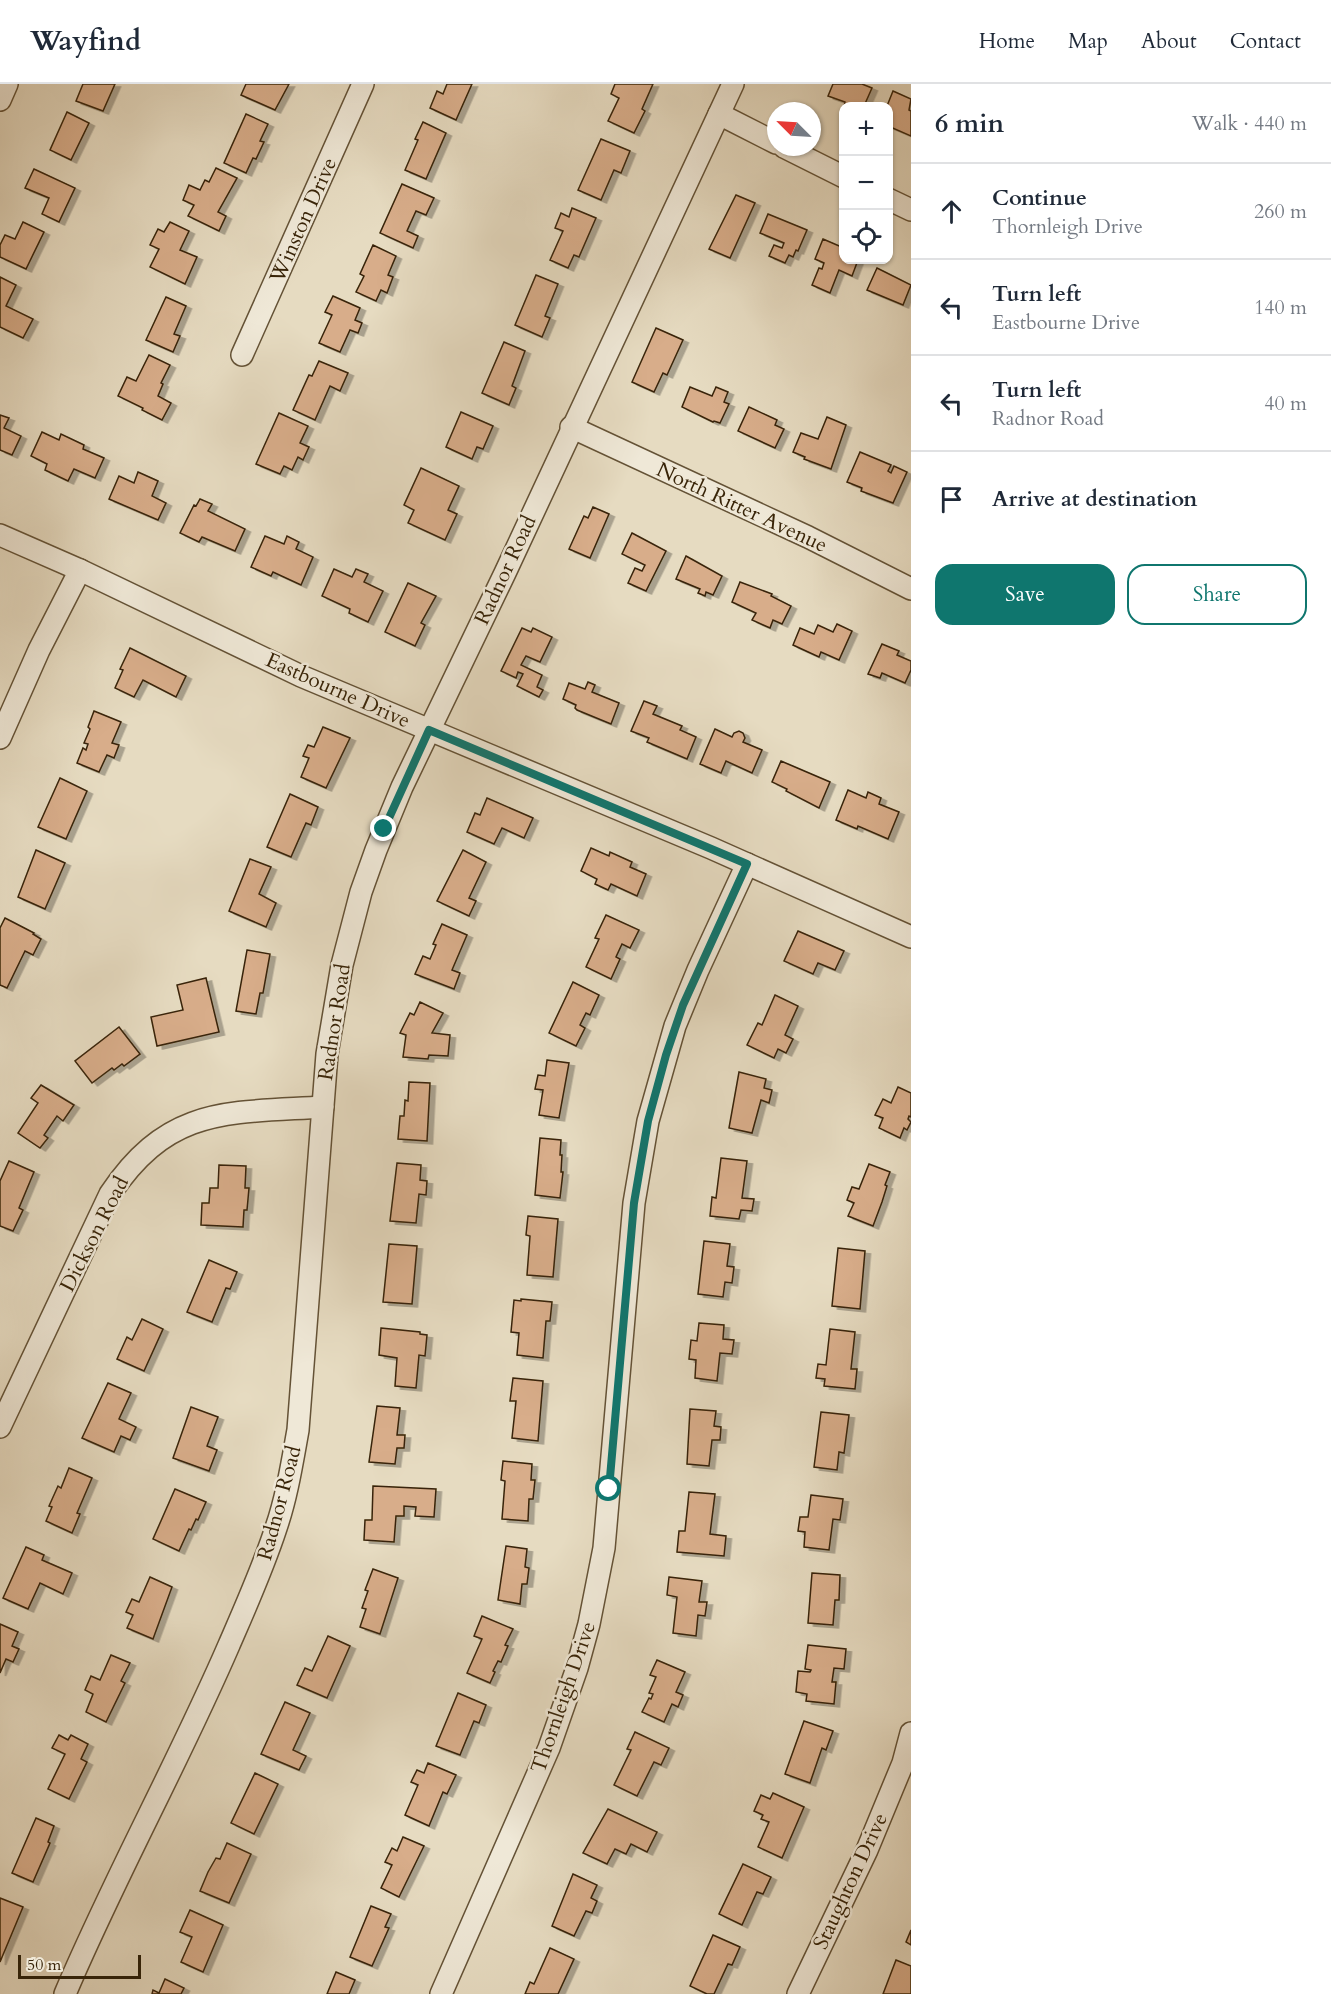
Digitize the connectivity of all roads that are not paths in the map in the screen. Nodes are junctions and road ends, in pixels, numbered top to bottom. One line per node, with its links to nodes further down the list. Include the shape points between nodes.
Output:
1 (7, 84): 4 (street)
2 (363, 84): 11 (street, Winston Drive)
3 (733, 84): 5 (street, Radnor Road)
4 (0, 100)
5 (719, 114): 6 (street); 12 (street, Radnor Road)
6 (767, 138)
7 (802, 156): 8 (street)
8 (839, 175)
9 (893, 201): 10 (street)
10 (911, 210)
11 (242, 355)
12 (572, 428): 15 (street, North Ritter Avenue); 16 (street, Radnor Road)
13 (0, 535): 14 (street, Eastbourne Drive)
14 (80, 570): 16 (street, Eastbourne Drive, via 301,676); 17 (street)
15 (911, 589)
16 (429, 730): 18 (street, Eastbourne Drive); 20 (street, Radnor Road, via 384,829 362,892 337,987)
17 (0, 738)
18 (747, 864): 19 (street, Eastbourne Drive); 24 (street, Thornleigh Drive, via 683,1005 648,1121 634,1203 604,1548 577,1668 549,1748)
19 (911, 937)
20 (323, 1107): 21 (street, Dickson Road, via 201,1119 169,1133 132,1162 110,1194); 23 (street, Radnor Road, via 298,1430 277,1527 218,1673)
21 (0, 1427)
22 (911, 1733): 25 (street, Staughton Drive, via 867,1850)
23 (65, 1994)
24 (441, 1994)
25 (798, 1994)

